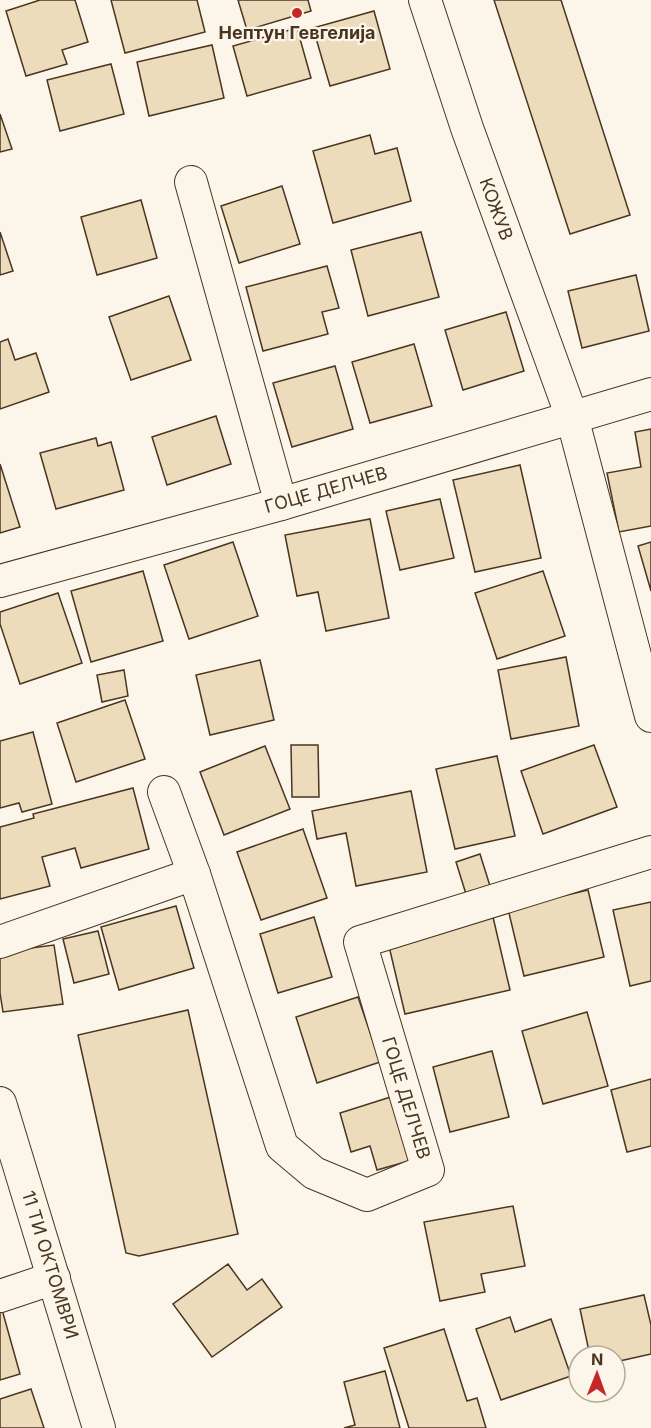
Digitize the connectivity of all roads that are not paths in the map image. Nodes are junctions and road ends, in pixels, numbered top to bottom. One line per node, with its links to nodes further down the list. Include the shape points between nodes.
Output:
1 (424, 0): 4 (street, КОЖУВ)
2 (191, 182): 5 (street)
3 (651, 394): 4 (street, ГОЦЕ ДЕЛЧЕВ)
4 (572, 417): 5 (street, ГОЦЕ ДЕЛЧЕВ); 7 (street, КОЖУВ)
5 (281, 504): 6 (street, ГОЦЕ ДЕЛЧЕВ)
6 (0, 581)
7 (651, 716)
8 (164, 792): 10 (street, ГОЦЕ ДЕЛЧЕВ)
9 (651, 852): 10 (street, ГОЦЕ ДЕЛЧЕВ, via 360,942 428,1170 367,1195 314,1173 282,1146)
10 (194, 874): 11 (street)
11 (0, 942)
12 (0, 1103): 13 (street, 11 ТИ ОКТОМВРИ)
13 (54, 1278): 14 (street); 15 (street, 11 ТИ ОКТОМВРИ)
14 (0, 1296)
15 (99, 1428)

